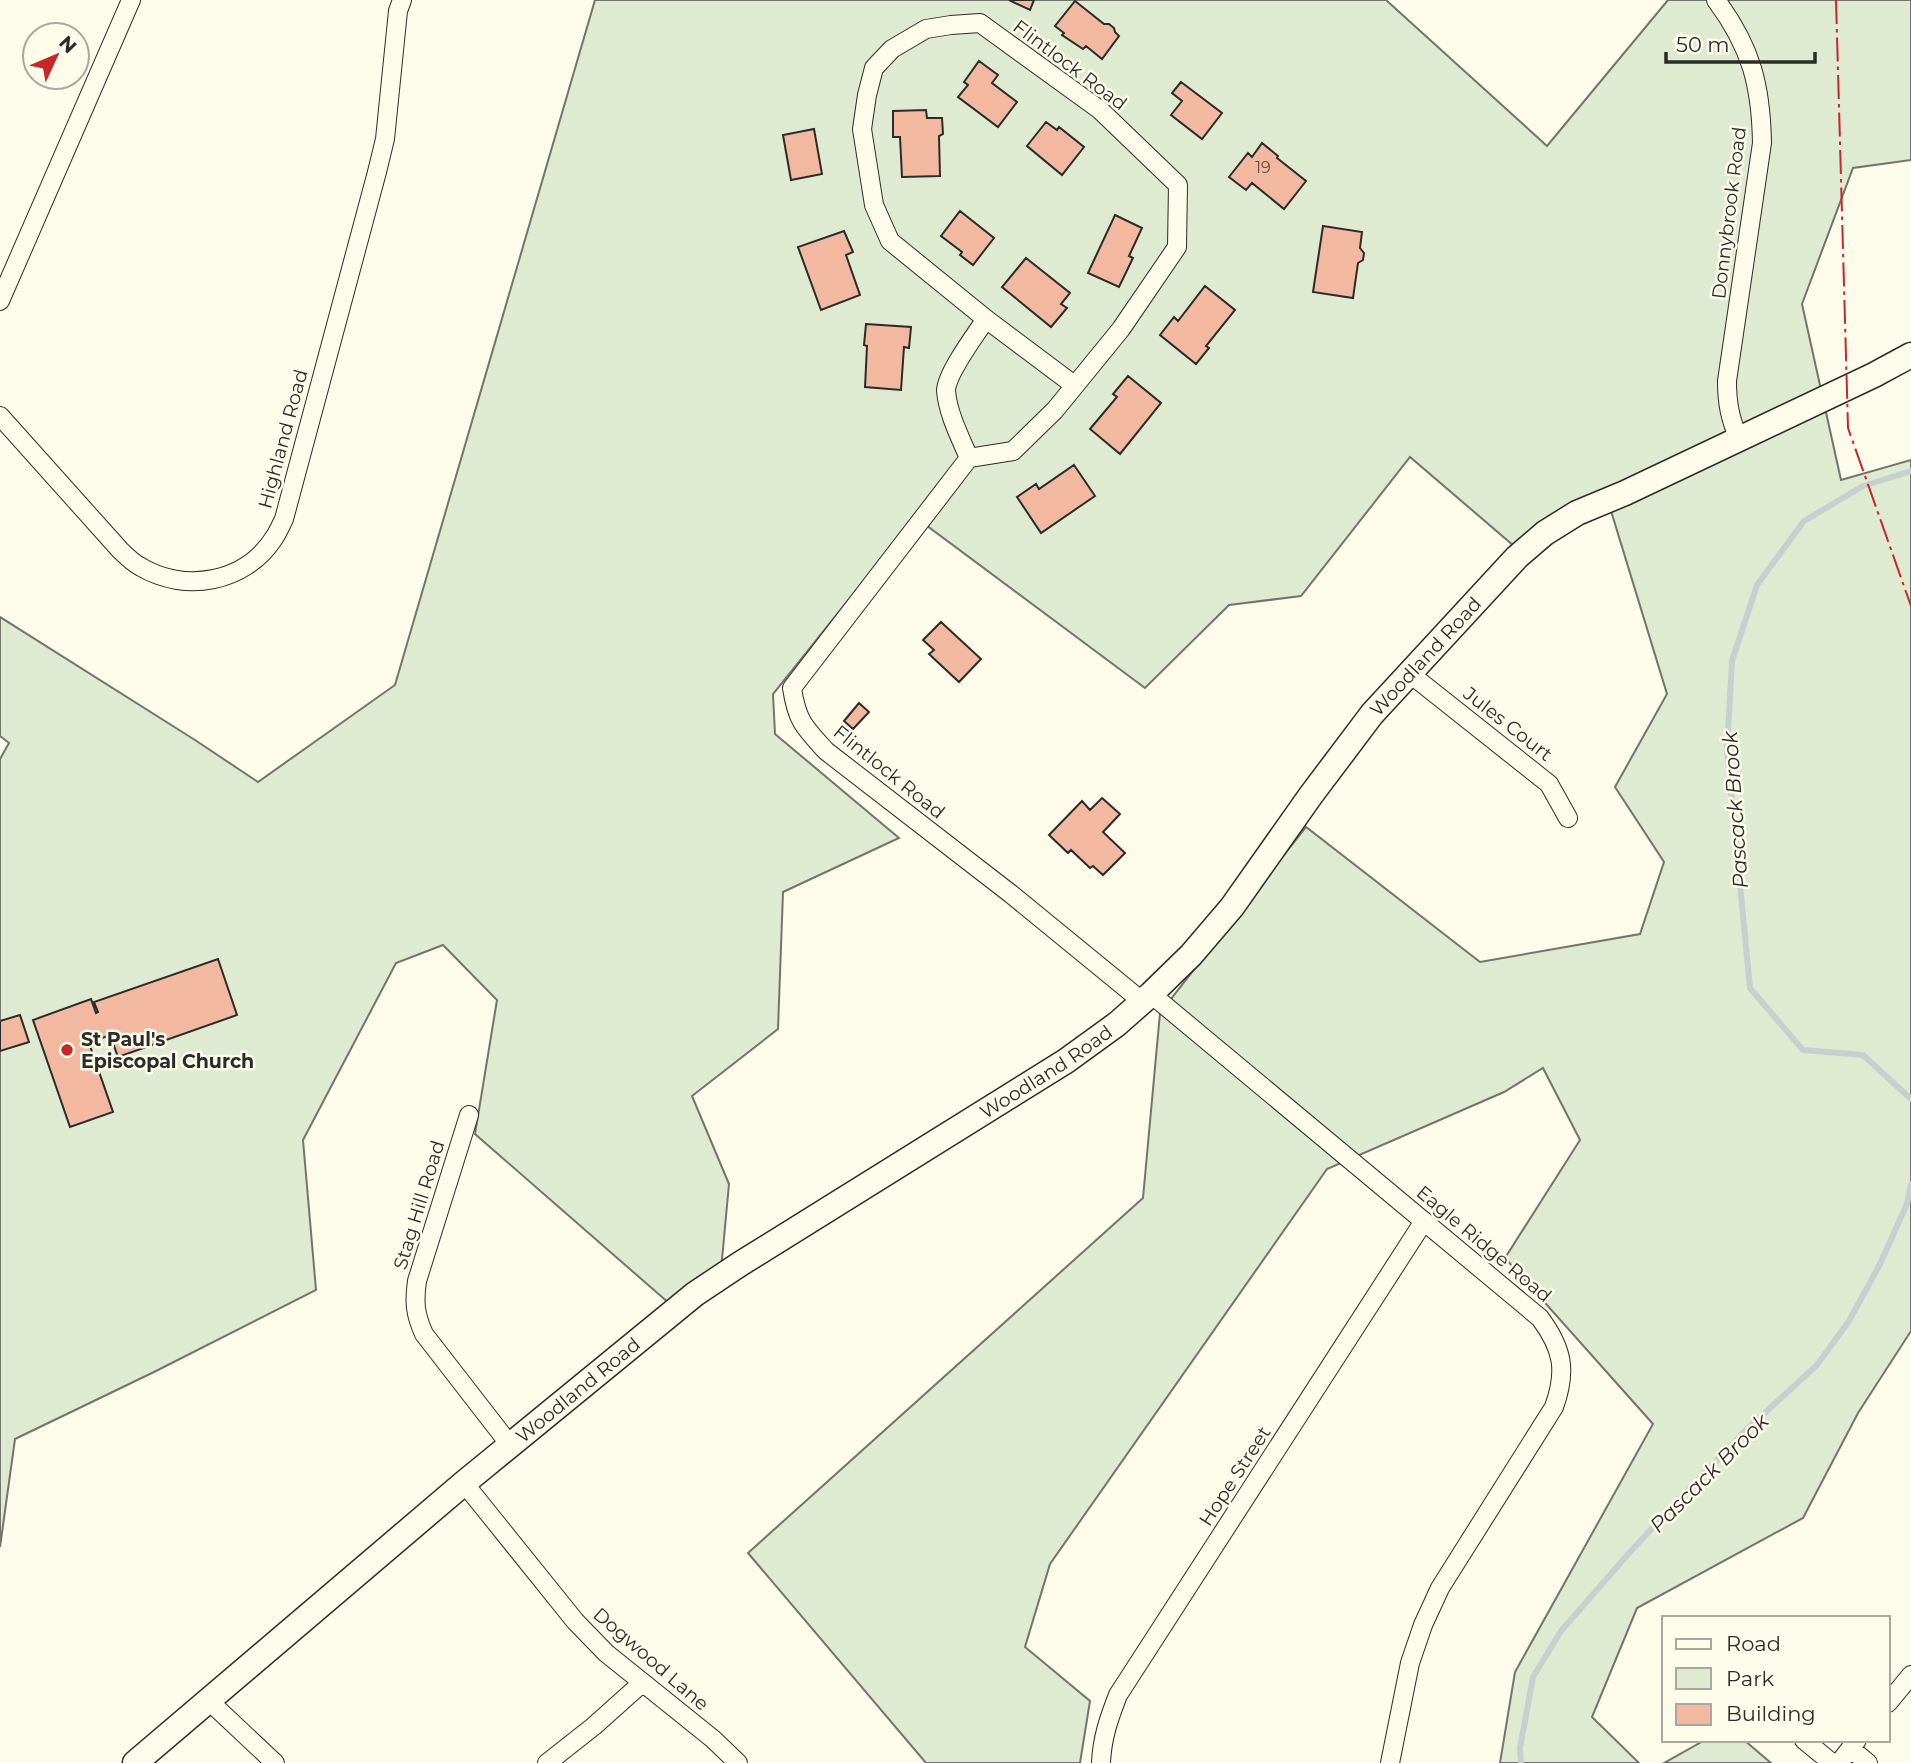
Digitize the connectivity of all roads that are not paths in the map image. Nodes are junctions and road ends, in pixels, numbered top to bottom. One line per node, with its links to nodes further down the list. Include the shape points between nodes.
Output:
1 (131, 0): 4 (street)
2 (402, 0): 8 (street, Highland Road, via 377,172 284,519 259,556 223,577 201,582 158,576 138,566)
3 (1716, 0): 9 (street, Donnybrook Road, via 1746,49 1762,111 1762,143 1727,381 1730,421)
4 (0, 301)
5 (986, 319): 7 (street, Flintlock Road); 7 (street, Flintlock Road, via 890,241 874,205 862,129 874,68 892,49 926,30 951,25 980,23 1100,110 1178,185 1177,247 1121,329); 10 (street, via 946,388 953,422)
6 (1911, 355): 9 (street, Woodland Road)
7 (1074, 385): 10 (street, Flintlock Road, via 1013,451)
8 (0, 416)
9 (1739, 439): 11 (street, Woodland Road, via 1577,513 1545,533)
10 (969, 458): 13 (street, Flintlock Road, via 792,688 795,707 803,727 826,751)
11 (1409, 673): 12 (street, Jules Court, via 1549,784); 13 (street, Woodland Road, via 1372,714 1232,907)
12 (1568, 818)
13 (1147, 998): 15 (street, Eagle Ridge Road); 16 (street, Woodland Road, via 1066,1061 695,1294)
14 (470, 1115): 16 (street, Stag Hill Road, via 414,1297 424,1334)
15 (1424, 1221): 28 (street, Hope Street, via 1118,1695 1107,1723); 29 (street, Eagle Ridge Road, via 1541,1318 1559,1350 1562,1368 1554,1407 1440,1588 1423,1625 1410,1664)
16 (510, 1445): 17 (street, Woodland Road)
17 (464, 1483): 19 (street, Dogwood Lane, via 575,1621); 20 (street, Woodland Road)
18 (1911, 1675): 21 (street)
19 (642, 1683): 26 (street); 27 (street, Dogwood Lane)
20 (208, 1700): 24 (street, Woodland Road); 25 (street)
21 (1890, 1701)
22 (1806, 1742): 30 (street)
23 (1854, 1744): 31 (street); 32 (street)
24 (135, 1763)
25 (275, 1763)
26 (547, 1763)
27 (738, 1763)
28 (1101, 1763)
29 (1390, 1763)
30 (1832, 1763)
31 (1839, 1763)
32 (1868, 1763)

